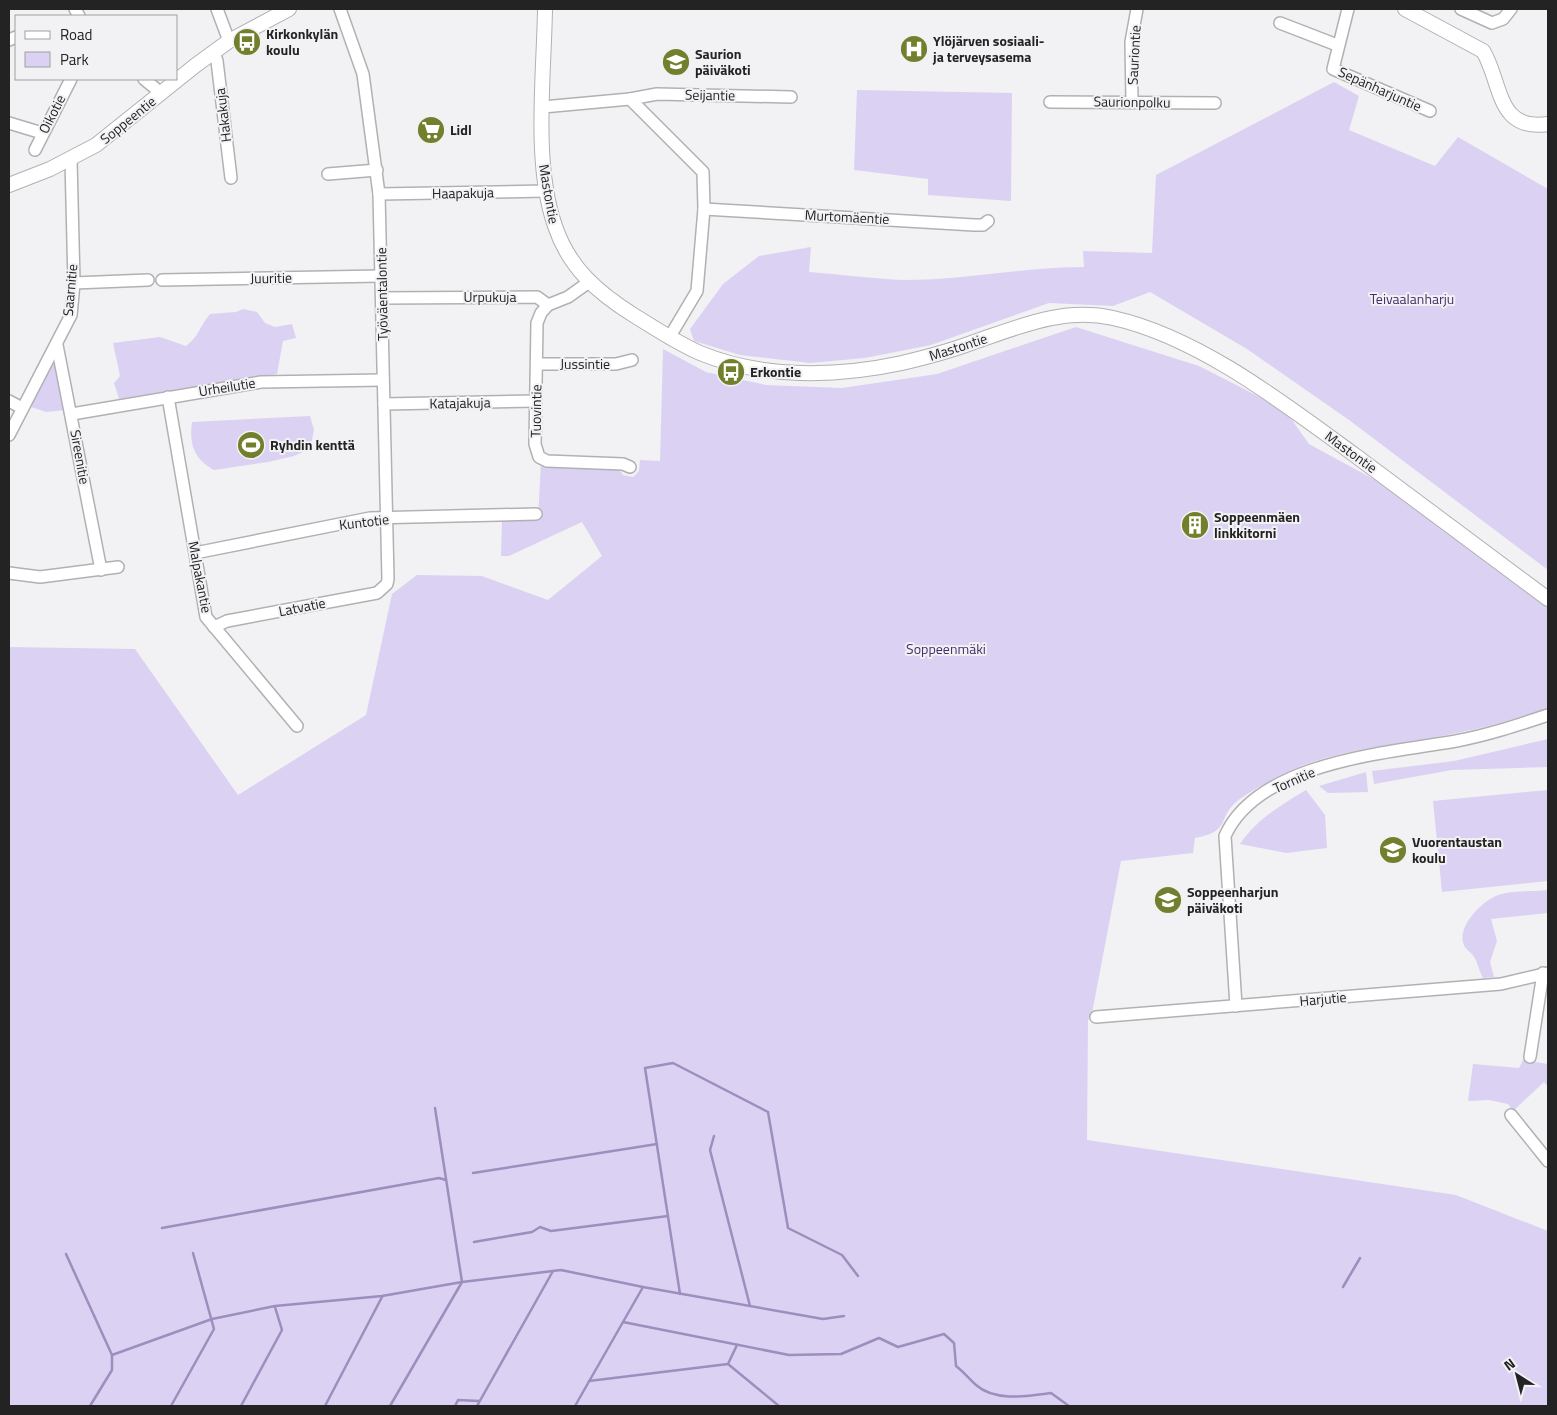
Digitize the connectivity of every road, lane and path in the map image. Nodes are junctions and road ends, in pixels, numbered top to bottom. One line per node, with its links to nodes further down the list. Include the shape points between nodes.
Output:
1 (217, 9): 11 (street)
2 (289, 9): 11 (main road, Soppeentie)
3 (340, 9): 29 (street, Työväentalontie, via 363,74)
4 (545, 9): 22 (main road, Mastontie)
5 (1137, 9): 19 (street, Sauriontie, via 1131,42)
6 (1348, 9): 12 (street, Sepänharjuntie)
7 (1405, 9): 25 (main road, via 1482,51 1509,113 1527,124)
8 (1461, 9): 9 (street, via 1492,23 1503,19)
9 (1511, 9)
10 (1280, 23): 12 (street)
11 (229, 41): 13 (main road, Soppeentie)
12 (1337, 45): 23 (street, Sepänharjuntie, via 1333,69)
13 (214, 52): 16 (main road, Soppeentie); 31 (street, Hakakuja)
14 (70, 80): 26 (street, Oikotie)
15 (145, 80): 16 (street)
16 (162, 93): 28 (main road, Soppeentie, via 122,127)
17 (791, 97): 18 (street, Seijantie, via 657,94)
18 (630, 99): 22 (street); 35 (street, via 700,167 705,177)
19 (1132, 101): 20 (street, Saurionpolku); 21 (street, Saurionpolku)
20 (1050, 102)
21 (1214, 103)
22 (543, 107): 33 (main road, Mastontie)
23 (1430, 111)
24 (9, 124): 26 (street)
25 (1548, 124)
26 (42, 133): 27 (street, Oikotie)
27 (35, 150)
28 (71, 160): 32 (main road, Soppeentie); 40 (street, Saarnitie)
29 (377, 170): 30 (street); 34 (street, Työväentalontie)
30 (328, 174)
31 (231, 178)
32 (9, 185)
33 (546, 191): 34 (street, Haapakuja); 41 (main road, Mastontie, via 562,245)
34 (379, 194): 37 (street, Työväentalontie)
35 (704, 209): 36 (street, Murtomäentie, via 983,226); 44 (street, via 697,291)
36 (988, 221)
37 (381, 276): 39 (street, Juuritie); 42 (street, Työväentalontie)
38 (148, 280): 40 (street)
39 (162, 280)
40 (74, 282): 45 (street, Saarnitie, via 71,314)
41 (589, 282): 43 (street, via 568,297); 44 (main road, Mastontie, via 618,306)
42 (382, 298): 43 (street, Urpukuja, via 537,297); 48 (street, Työväentalontie)
43 (548, 305): 47 (street, Tuovintie, via 537,323)
44 (669, 338): 64 (main road, Mastontie, via 733,363 776,371 816,373 900,363 1058,316 1094,315 1129,322 1200,353 1268,393)
45 (57, 345): 53 (street, Saarnitie); 54 (street, Sireenitie)
46 (632, 360): 47 (street, Jussintie, via 616,364)
47 (536, 364): 51 (street, Tuovintie)
48 (383, 380): 49 (street, Urheilutie, via 261,382); 52 (street, Työväentalontie)
49 (168, 397): 54 (street, Urheilutie); 59 (street, Malpakantie)
50 (9, 401): 53 (street)
51 (536, 401): 52 (street, Katajakuja); 56 (street, Tuovintie, via 535,444 539,457 546,461)
52 (384, 404): 58 (street, Työväentalontie)
53 (22, 408): 55 (street, Saarnitie)
54 (72, 414): 61 (street, Sireenitie)
55 (9, 435)
56 (630, 467)
57 (536, 514): 58 (street, Kuntotie)
58 (386, 518): 59 (street, Kuntotie, via 370,518); 63 (street, Työväentalontie)
59 (195, 553): 65 (street, Malpakantie, via 206,617)
60 (118, 567): 61 (street)
61 (101, 570): 62 (street, via 40,577)
62 (9, 573)
63 (386, 584): 65 (street, Latvatie, via 377,593)
64 (1548, 599)
65 (214, 627): 67 (street, Malpakantie)
66 (1548, 716): 69 (street, Tornitie, via 1482,735 1368,754 1330,764 1286,782 1242,810 1225,836)
67 (298, 726)
68 (1546, 973): 69 (street, Harjutie, via 1501,984); 71 (street)
69 (1236, 1006): 70 (street, Harjutie)
70 (1096, 1017)
71 (1530, 1057)
72 (1511, 1115): 73 (street)
73 (1548, 1161)

